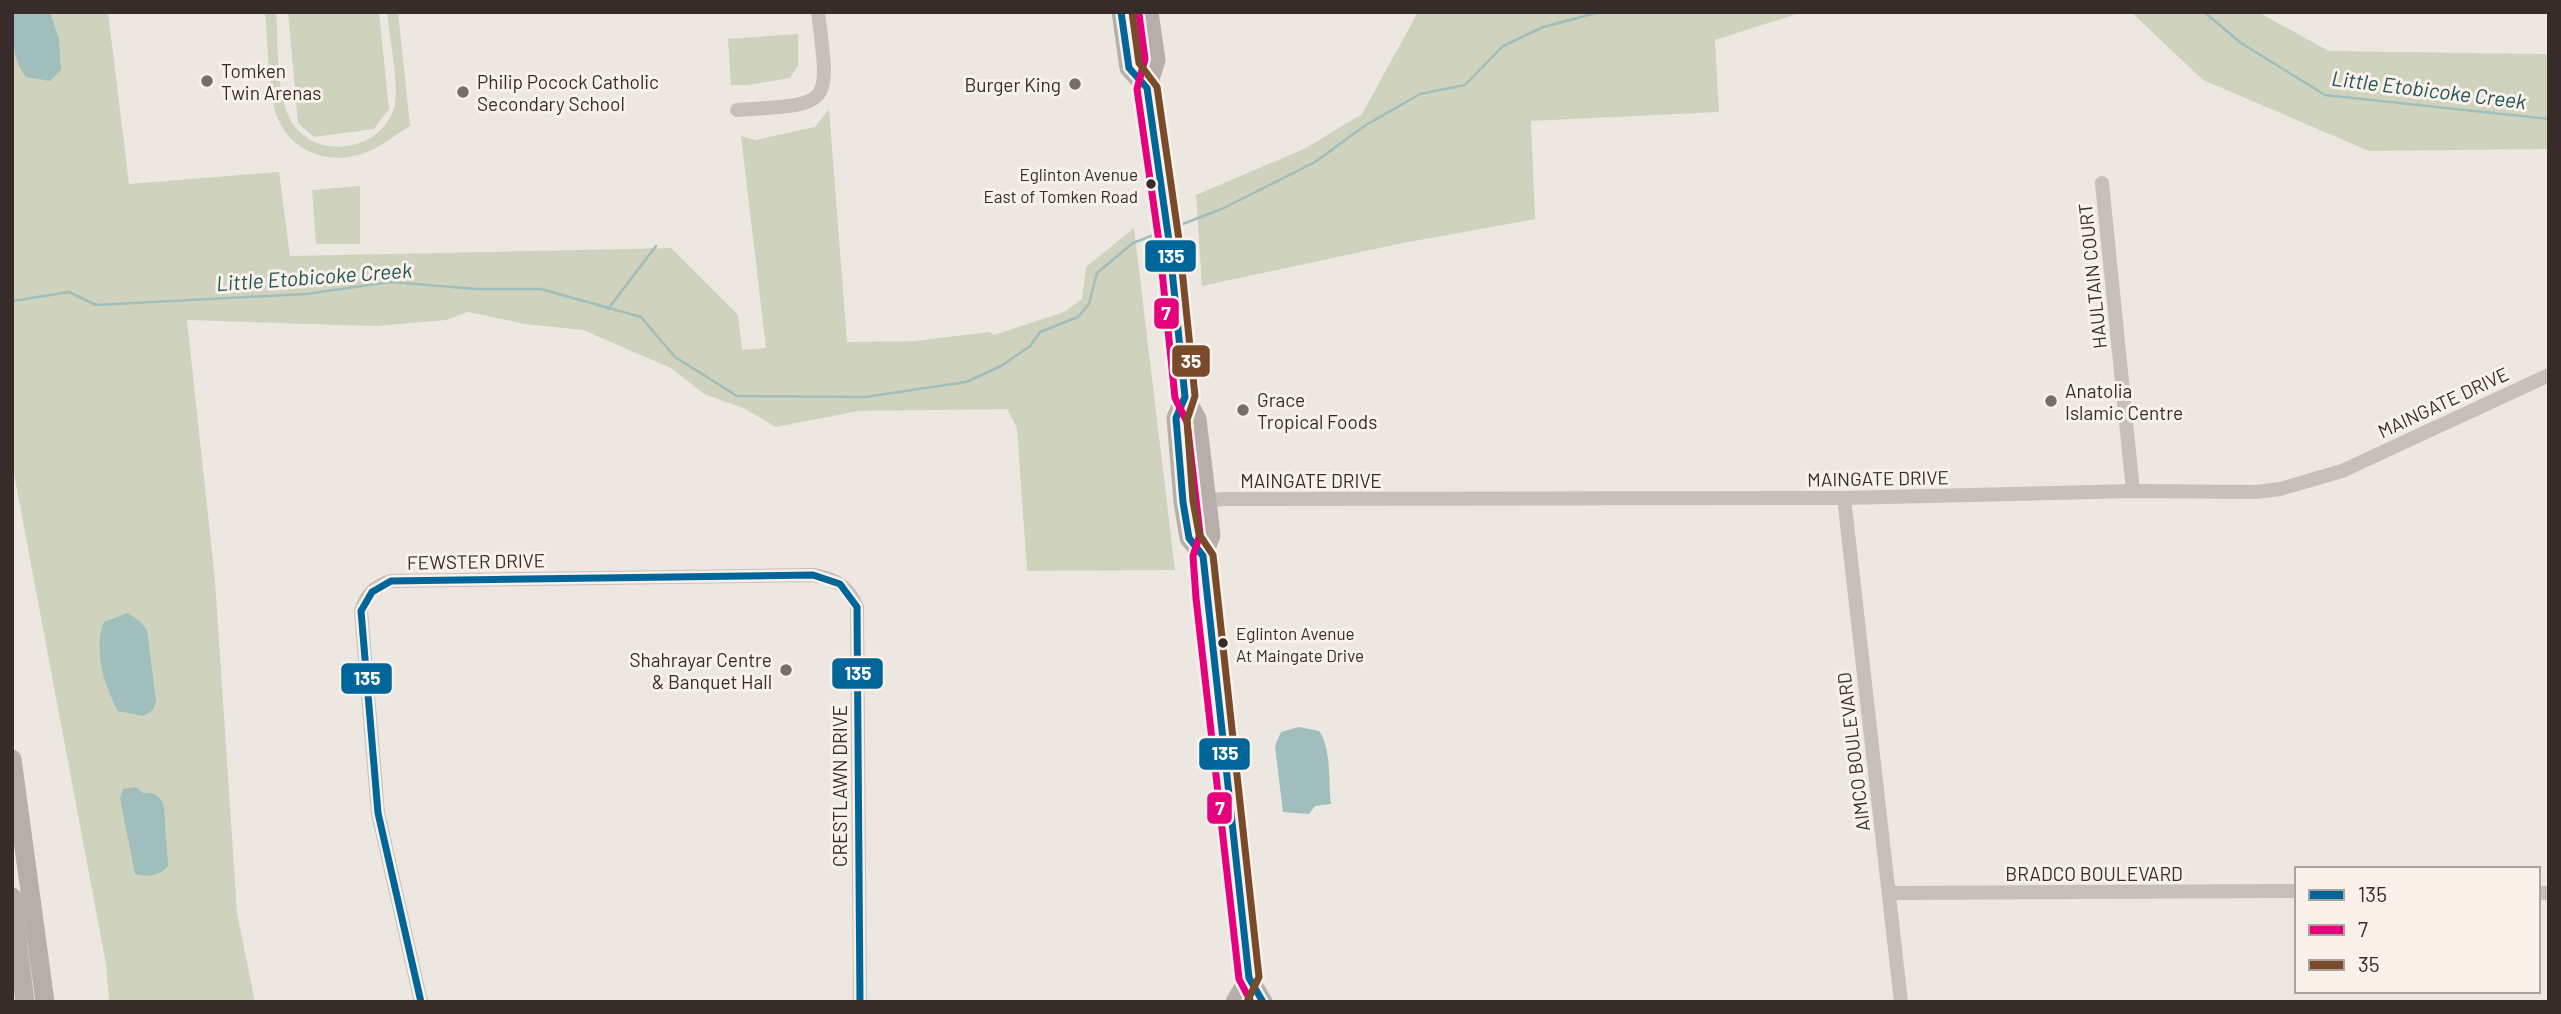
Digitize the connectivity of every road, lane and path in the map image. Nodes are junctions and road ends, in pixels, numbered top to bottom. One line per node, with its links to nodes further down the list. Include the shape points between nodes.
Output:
1 (818, 12): 5 (street, via 826,77 820,93 803,106)
2 (1121, 12): 4 (main road, via 1129,68)
3 (1149, 12): 4 (main road, via 1156,60)
4 (1147, 88): 8 (main road)
5 (737, 110)
6 (2102, 183): 9 (street, HAULTAIN COURT)
7 (2549, 375): 9 (street, MAINGATE DRIVE, via 2313,481 2256,492)
8 (1185, 397): 11 (main road, via 1197,419); 12 (main road, via 1176,418)
9 (2133, 491): 10 (street, MAINGATE DRIVE)
10 (1844, 498): 11 (street, MAINGATE DRIVE); 17 (street, AIMCO BOULEVARD, via 1871,756)
11 (1206, 500): 12 (street, MAINGATE DRIVE); 13 (main road, via 1211,535)
12 (1183, 502): 13 (main road, via 1189,538)
13 (1203, 556): 19 (main road)
14 (835, 579): 22 (street, FEWSTER DRIVE, via 813,575 391,581 370,593 361,611 378,813); 23 (street, CRESTLAWN DRIVE, via 858,607)
15 (12, 759): 21 (main road)
16 (2295, 891): 17 (street, BRADCO BOULEVARD)
17 (1891, 893): 26 (street, AIMCO BOULEVARD)
18 (12, 897): 20 (main road)
19 (1249, 978): 24 (main road); 25 (main road)
20 (25, 1002)
21 (45, 1002)
22 (421, 1002)
23 (859, 1002)
24 (1236, 1002)
25 (1263, 1002)
26 (1901, 1002)

